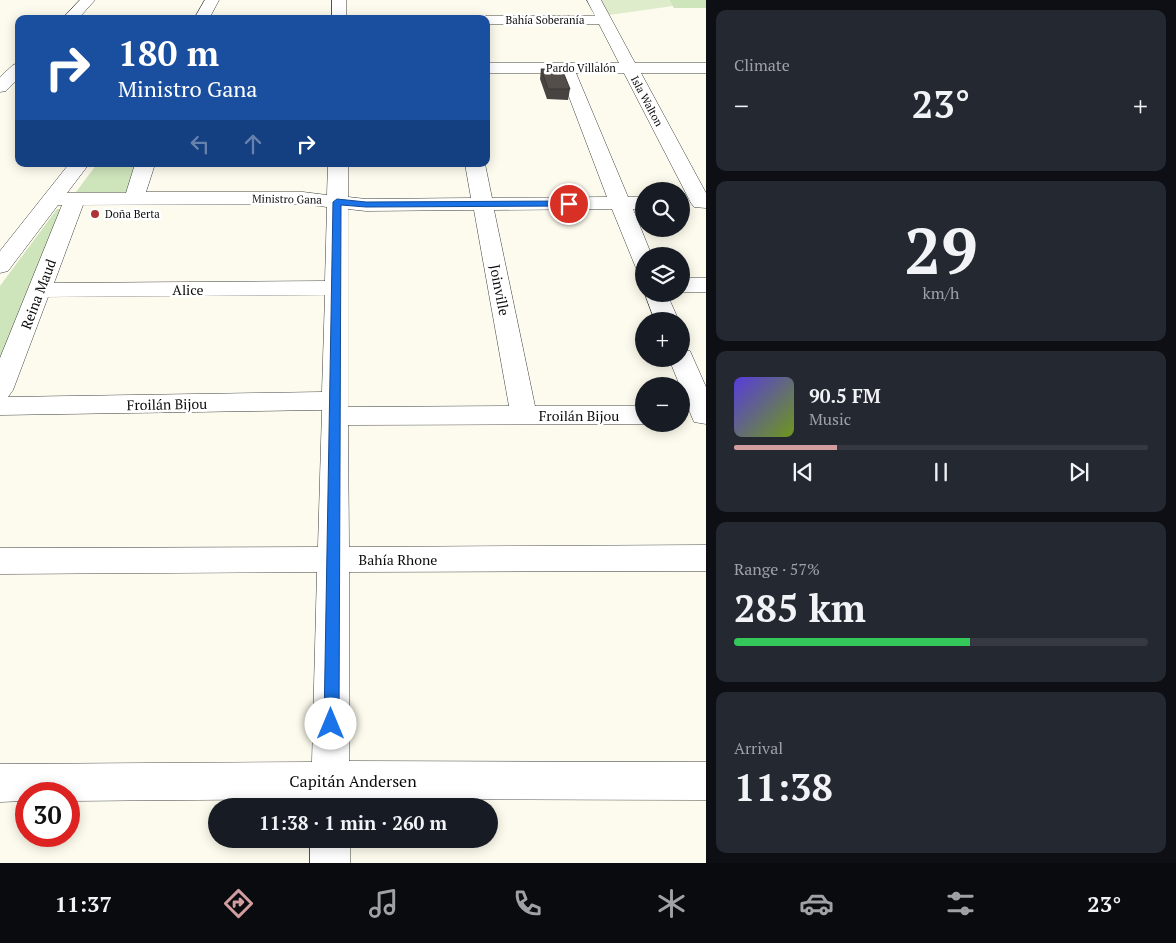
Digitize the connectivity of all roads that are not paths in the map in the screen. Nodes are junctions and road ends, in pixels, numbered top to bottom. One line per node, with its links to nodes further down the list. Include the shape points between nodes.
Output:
1 (88, 0): 5 (street)
2 (212, 0): 6 (street)
3 (339, 0): 7 (street)
4 (594, 0): 9 (street, Isla Walton)
5 (73, 15)
6 (203, 15)
7 (339, 15)
8 (490, 20): 9 (street, Bahía Soberanía)
9 (604, 20): 12 (street, Isla Walton)
10 (490, 68): 11 (street, Pardo Villalón)
11 (566, 68): 12 (street, Pardo Villalón); 22 (street)
12 (630, 68): 13 (street, Pardo Villalón); 24 (street, Isla Walton)
13 (706, 68)
14 (77, 167): 18 (street)
15 (144, 167): 20 (street)
16 (338, 167): 21 (street)
17 (476, 167): 25 (street, Joinville)
18 (51, 199): 19 (street, Ministro Gana); 27 (street)
19 (75, 199): 20 (street, Ministro Gana); 31 (street, Reina Maud)
20 (134, 199): 21 (street, Ministro Gana, via 302,198)
21 (337, 202): 25 (street, Ministro Gana, via 366,205); 30 (street)
22 (620, 203): 23 (street, Ministro Gana); 25 (street, Ministro Gana); 26 (street)
23 (635, 203)
24 (696, 203)
25 (483, 204): 38 (street, Joinville)
26 (638, 247)
27 (0, 266)
28 (690, 285): 29 (street)
29 (706, 285)
30 (336, 288): 31 (street, Alice); 36 (street)
31 (39, 290): 33 (street, Reina Maud)
32 (685, 367): 34 (street)
33 (0, 390)
34 (698, 405)
35 (0, 406): 36 (street, Froilán Bijou)
36 (335, 409): 38 (street, Froilán Bijou); 40 (street)
37 (635, 415): 38 (street, Froilán Bijou)
38 (524, 416)
39 (706, 558): 40 (street, Bahía Rhone)
40 (333, 559): 41 (street, Bahía Rhone); 44 (street)
41 (0, 561)
42 (706, 781): 44 (street, Capitán Andersen)
43 (0, 783): 44 (street, Capitán Andersen)
44 (330, 793)
45 (330, 848): 46 (street)
46 (330, 863)

